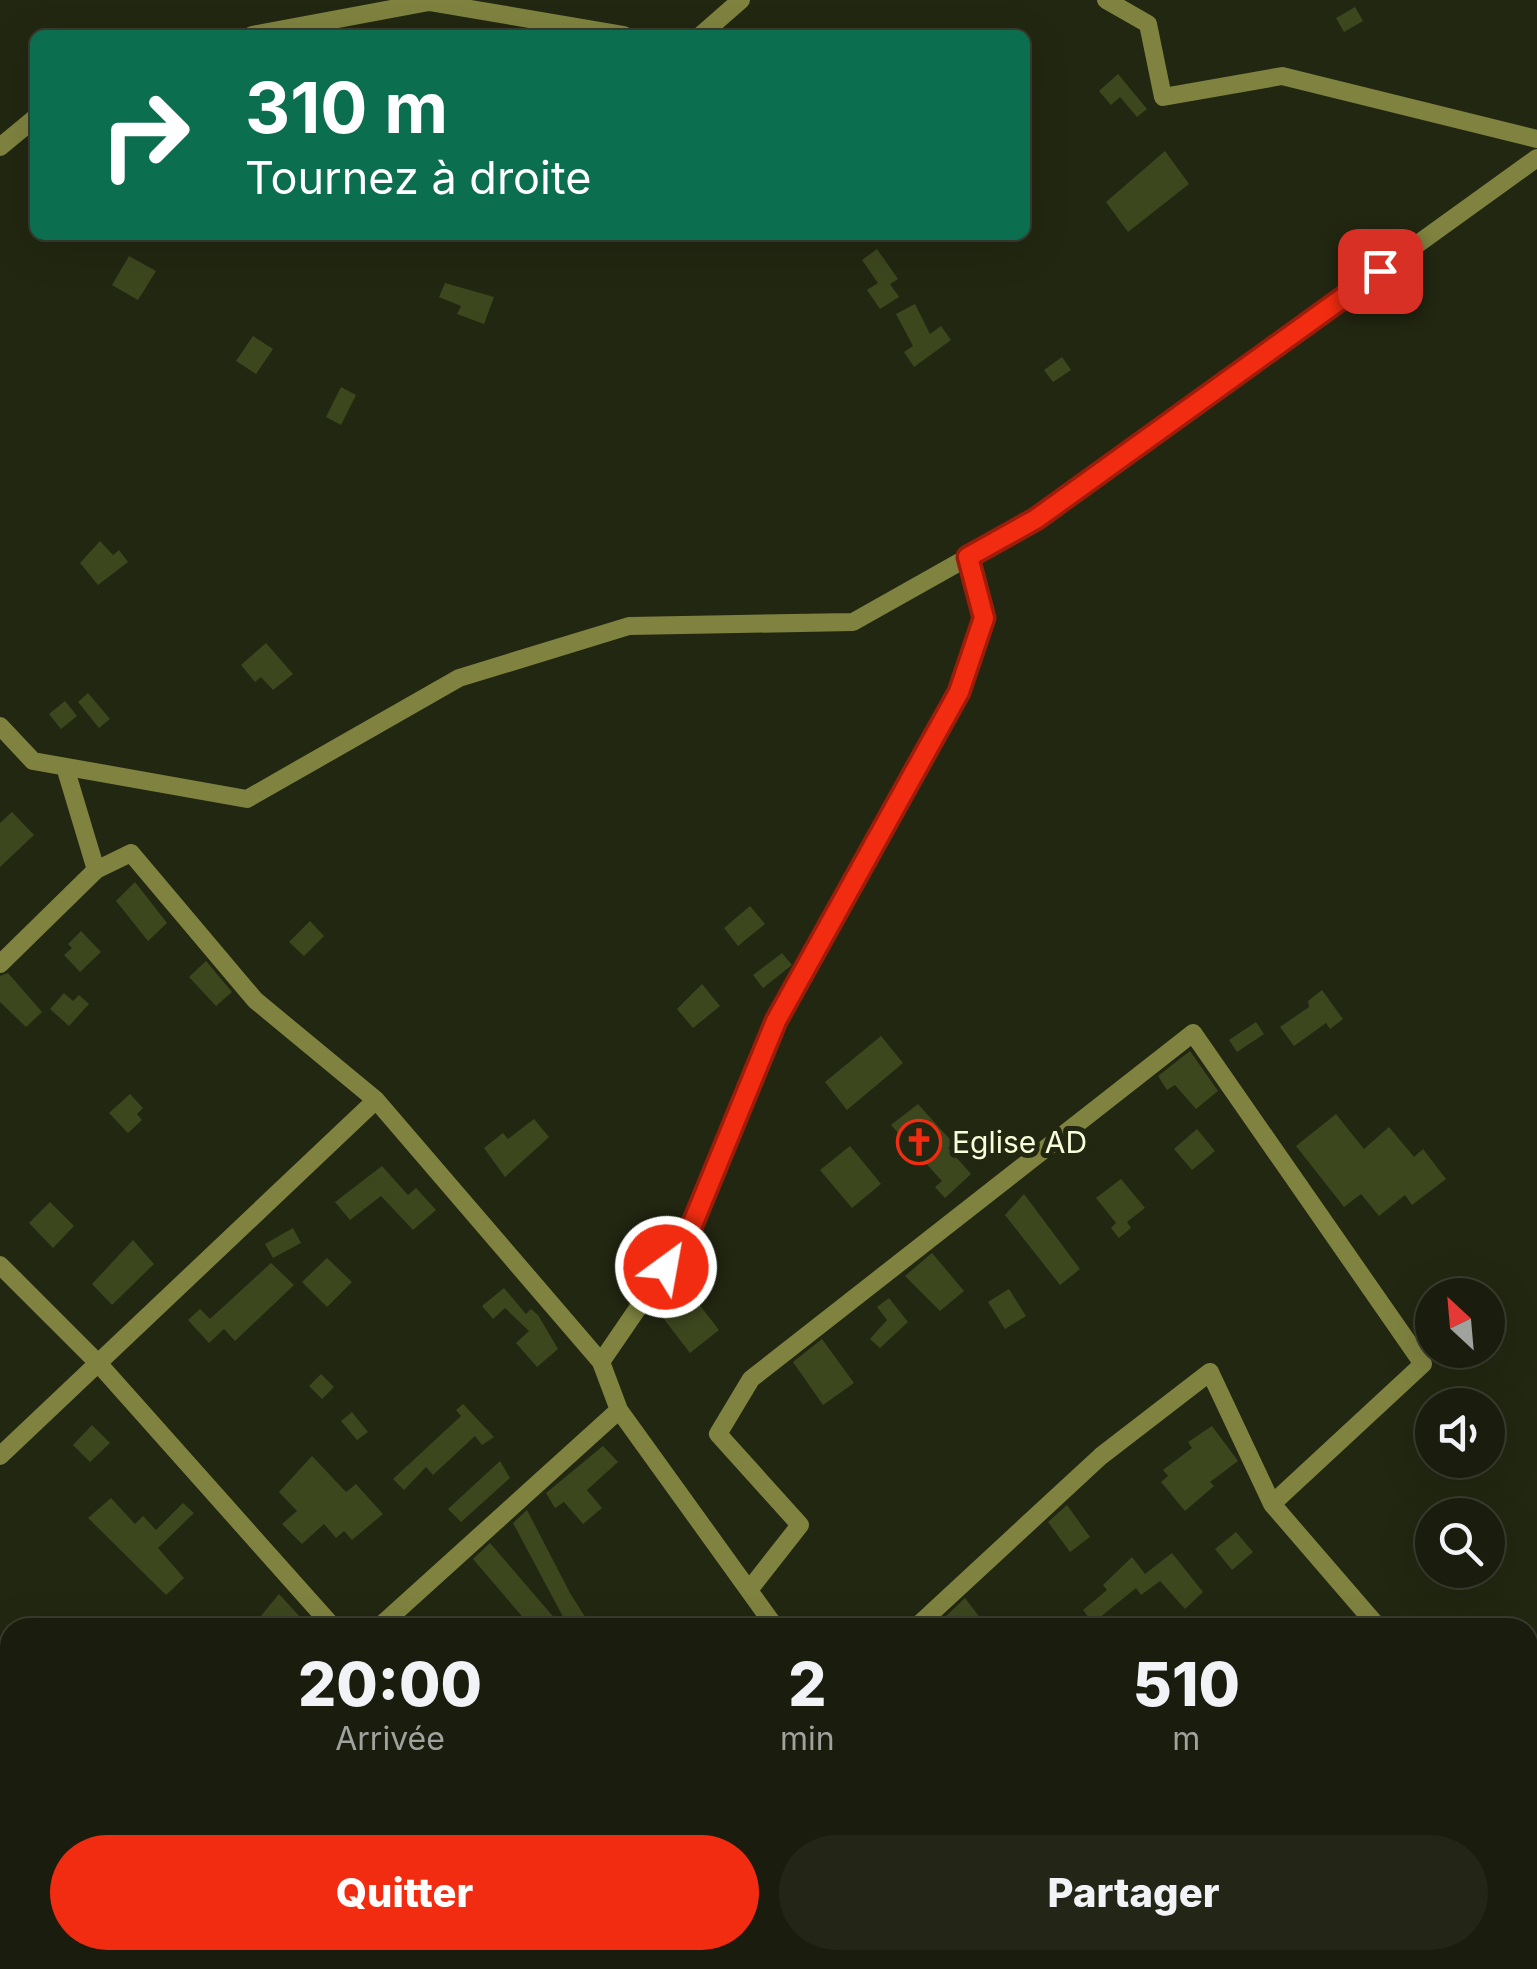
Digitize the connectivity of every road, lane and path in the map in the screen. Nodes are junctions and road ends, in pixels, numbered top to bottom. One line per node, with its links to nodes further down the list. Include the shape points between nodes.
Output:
1 (742, 0): 5 (street)
2 (1106, 0): 7 (street, via 1148,24 1163,97 1282,76)
3 (279, 30): 4 (street, via 429,2)
4 (594, 30)
5 (707, 30)
6 (30, 122): 8 (street)
7 (1537, 140)
8 (0, 147)
9 (1537, 158): 10 (street, via 1036,519)
10 (968, 557): 14 (street, via 853,622 629,626 459,678 247,800); 19 (street, via 984,618 959,692 776,1021 688,1235)
11 (0, 726): 12 (street)
12 (16, 743): 13 (street); 14 (street, via 33,761)
13 (0, 758)
14 (65, 767): 15 (street)
15 (96, 870): 16 (street); 17 (street, via 131,853 255,1000)
16 (0, 964)
17 (376, 1100): 19 (street); 20 (street)
18 (0, 1265): 20 (street)
19 (600, 1362): 21 (street)
20 (98, 1363): 22 (street); 25 (street)
21 (619, 1410): 24 (street); 26 (street)
22 (0, 1456)
23 (1272, 1504): 24 (street, via 1423,1364 1192,1033 751,1379 718,1434 800,1525); 28 (street, via 1210,1372 1100,1456); 29 (street)
24 (750, 1590): 27 (street)
25 (325, 1618)
26 (389, 1618)
27 (769, 1618)
28 (926, 1618)
29 (1369, 1618)

